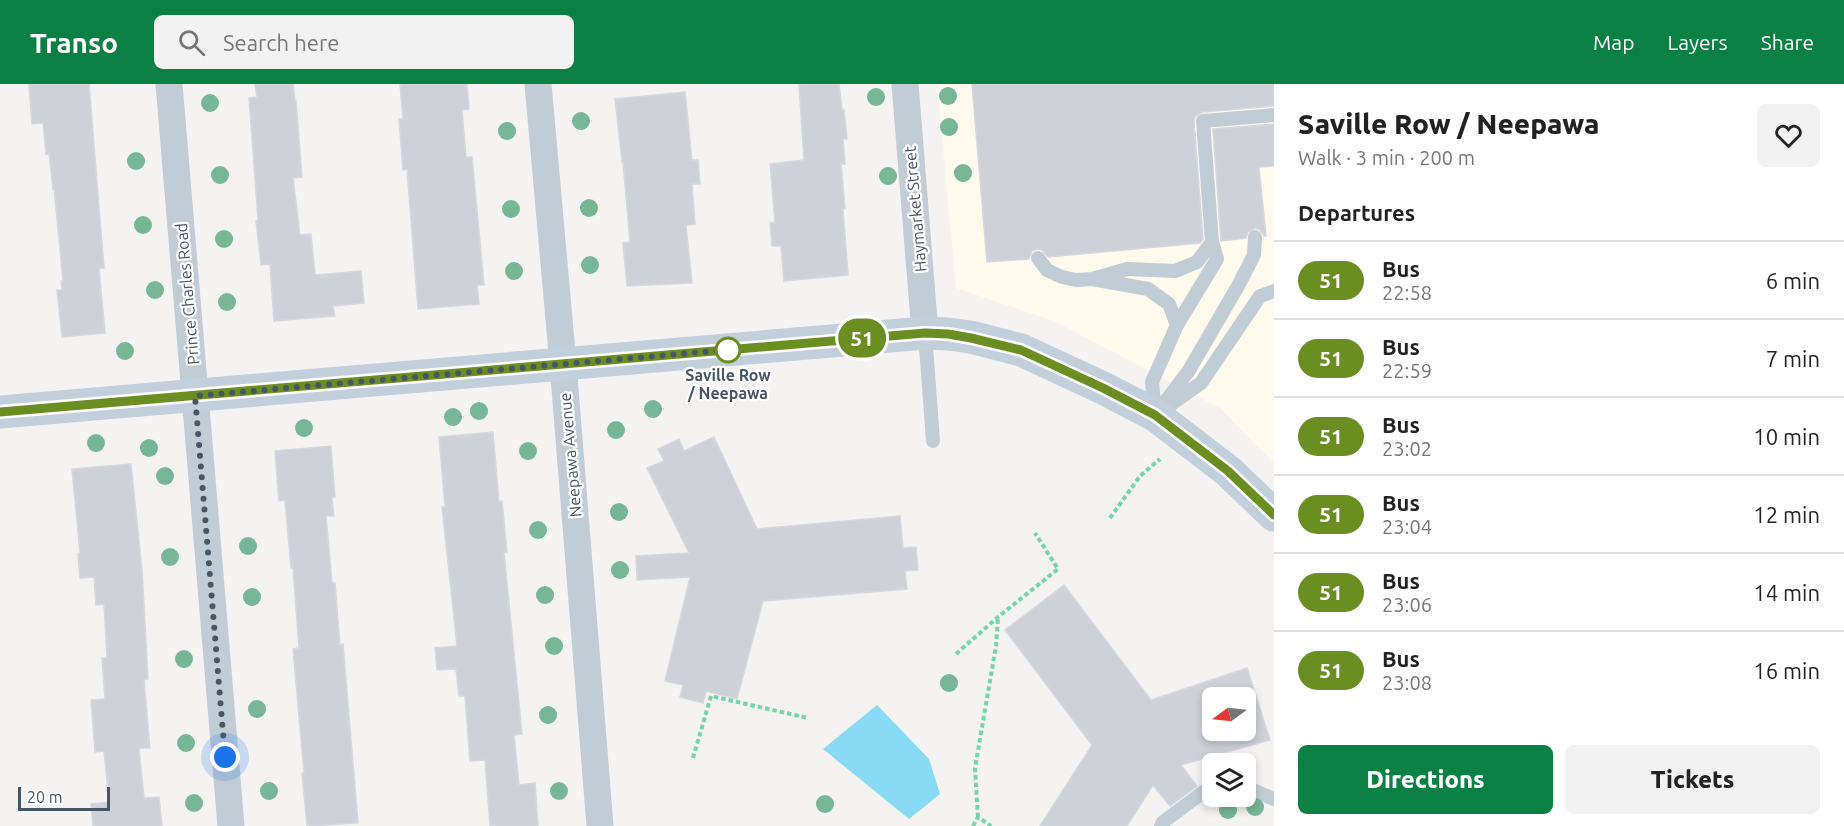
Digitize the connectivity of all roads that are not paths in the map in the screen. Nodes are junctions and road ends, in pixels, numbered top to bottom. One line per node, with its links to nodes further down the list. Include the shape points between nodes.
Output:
1 (169, 84): 13 (street, Prince Charles Road)
2 (537, 84): 12 (street, Neepawa Avenue)
3 (905, 84): 11 (street, Haymarket Street)
4 (1274, 115): 6 (lane, via 1203,121)
5 (1255, 237): 15 (lane, via 1254,255 1238,286 1188,372)
6 (1212, 242): 8 (lane, via 1197,262 1175,270 1126,269); 10 (lane, via 1217,259)
7 (1038, 258): 8 (lane, via 1047,270 1062,277)
8 (1092, 279): 10 (lane, via 1148,289 1169,304)
9 (1274, 291): 15 (lane, via 1260,296 1201,383)
10 (1178, 325): 15 (lane, via 1152,382)
11 (925, 333): 12 (street); 15 (street, via 971,338 1021,350); 16 (lane)
12 (563, 364): 13 (street); 22 (street, Neepawa Avenue)
13 (195, 396): 14 (street); 21 (street, Prince Charles Road)
14 (0, 412)
15 (1155, 415): 17 (street, via 1228,471)
16 (933, 441)
17 (1274, 515)
18 (1256, 792): 20 (lane)
19 (1202, 793): 23 (lane)
20 (1274, 799)
21 (231, 826)
22 (600, 826)
23 (1161, 826)

